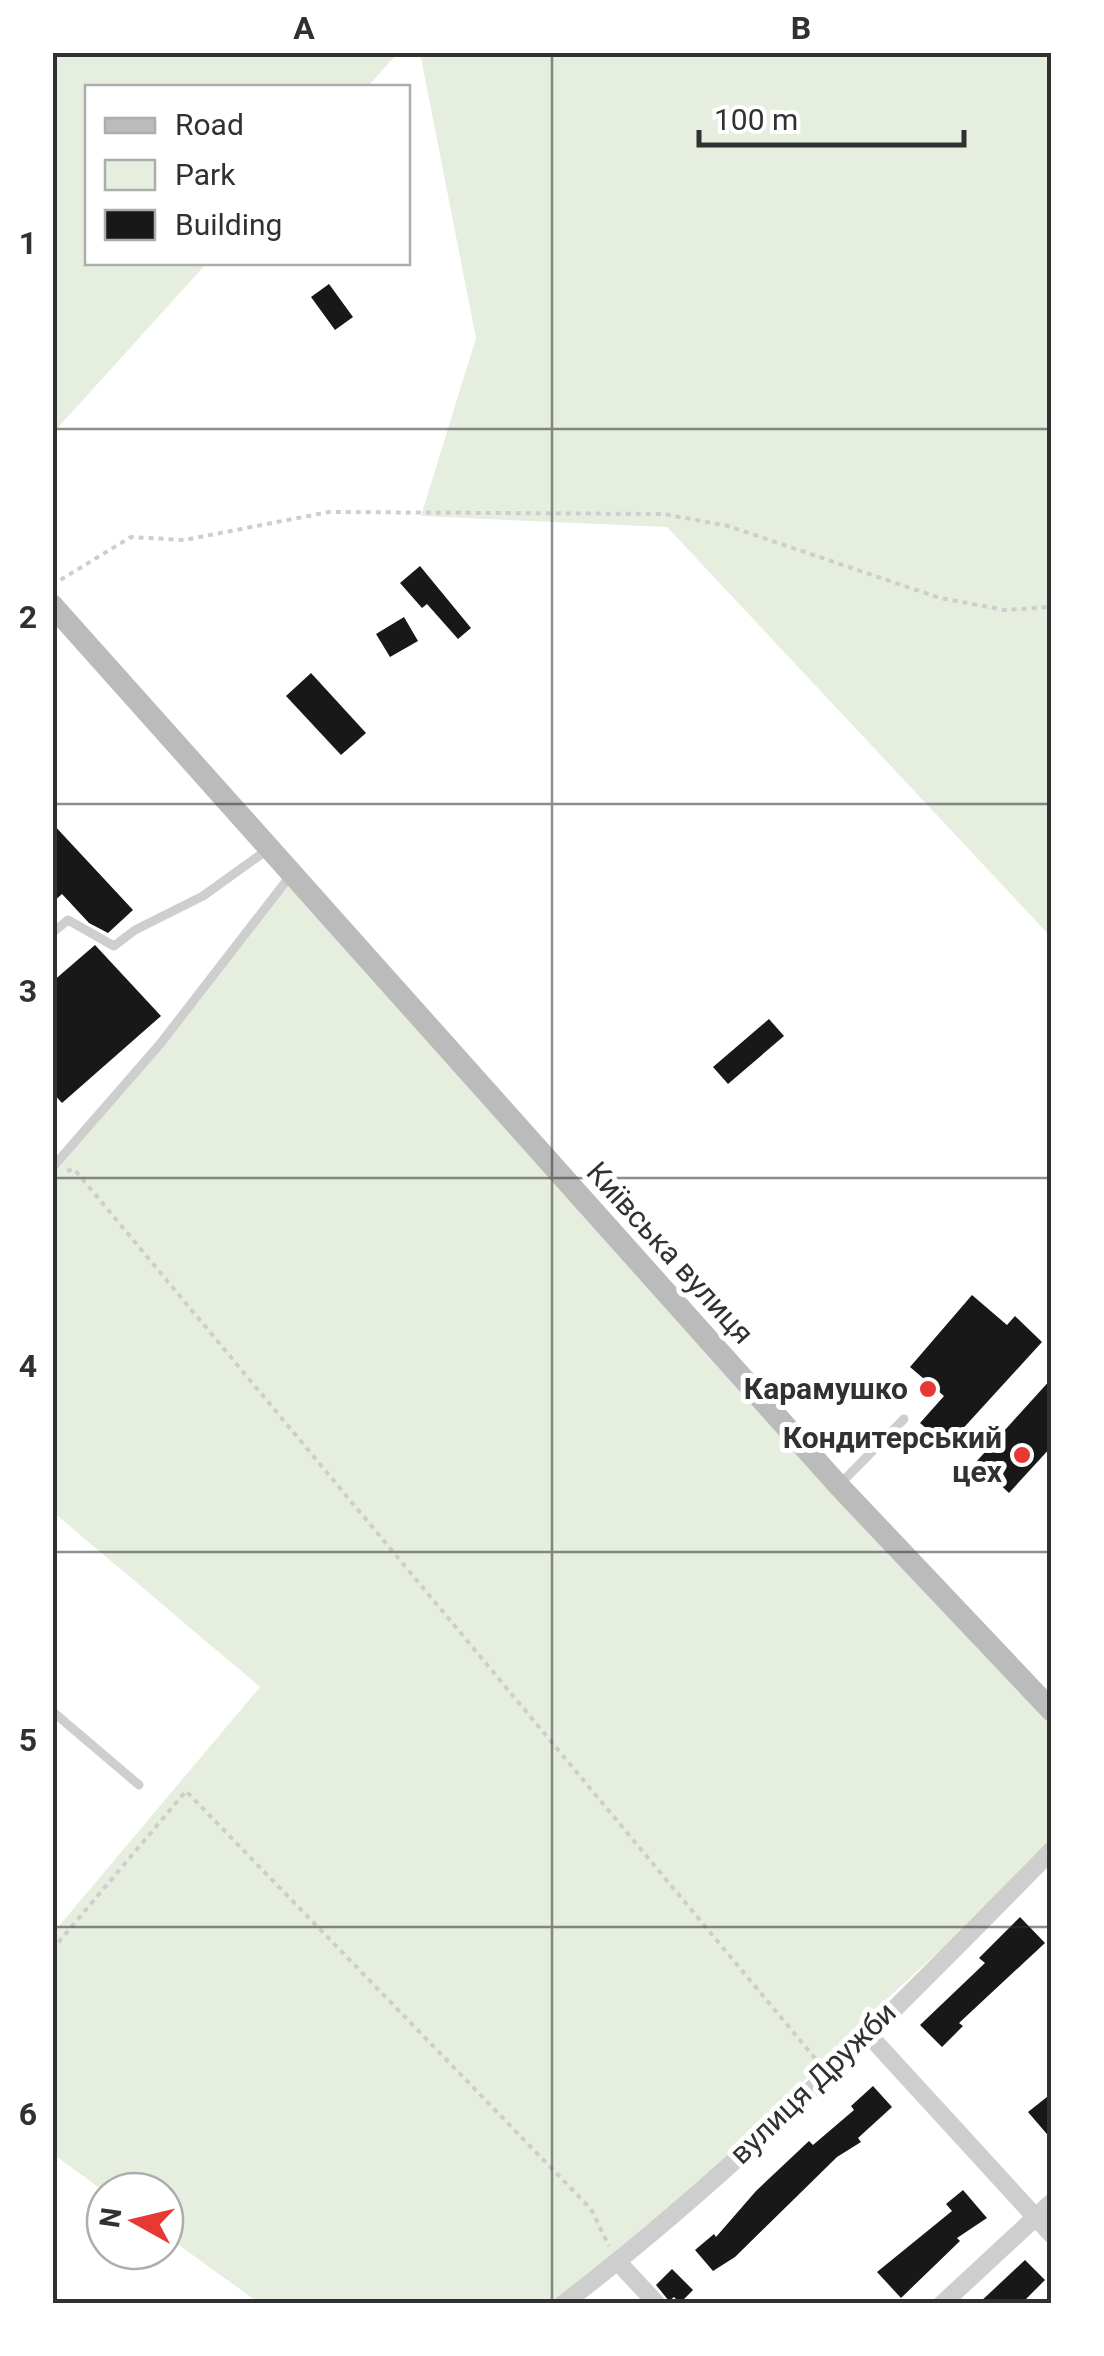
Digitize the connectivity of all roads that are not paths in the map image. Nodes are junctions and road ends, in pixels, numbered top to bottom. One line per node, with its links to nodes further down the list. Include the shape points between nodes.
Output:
1 (56, 612): 2 (main road, Київська вулиця)
2 (269, 849): 3 (main road, Київська вулиця); 4 (lane, via 114,946 68,920)
3 (292, 874): 5 (lane); 7 (main road, Київська вулиця)
4 (52, 932)
5 (58, 1170)
6 (904, 1420): 7 (lane)
7 (838, 1486): 8 (main road, Київська вулиця)
8 (1052, 1710)
9 (52, 1711): 10 (lane)
10 (138, 1786)
11 (1052, 1850): 12 (street, вулиця Дружби)
12 (866, 2032): 14 (street); 16 (street, вулиця Дружби)
13 (1052, 2202): 14 (street)
14 (1036, 2217): 15 (street); 19 (street)
15 (1052, 2235)
16 (618, 2262): 17 (street, вулиця Дружби); 18 (street)
17 (563, 2304)
18 (657, 2304)
19 (942, 2304)

